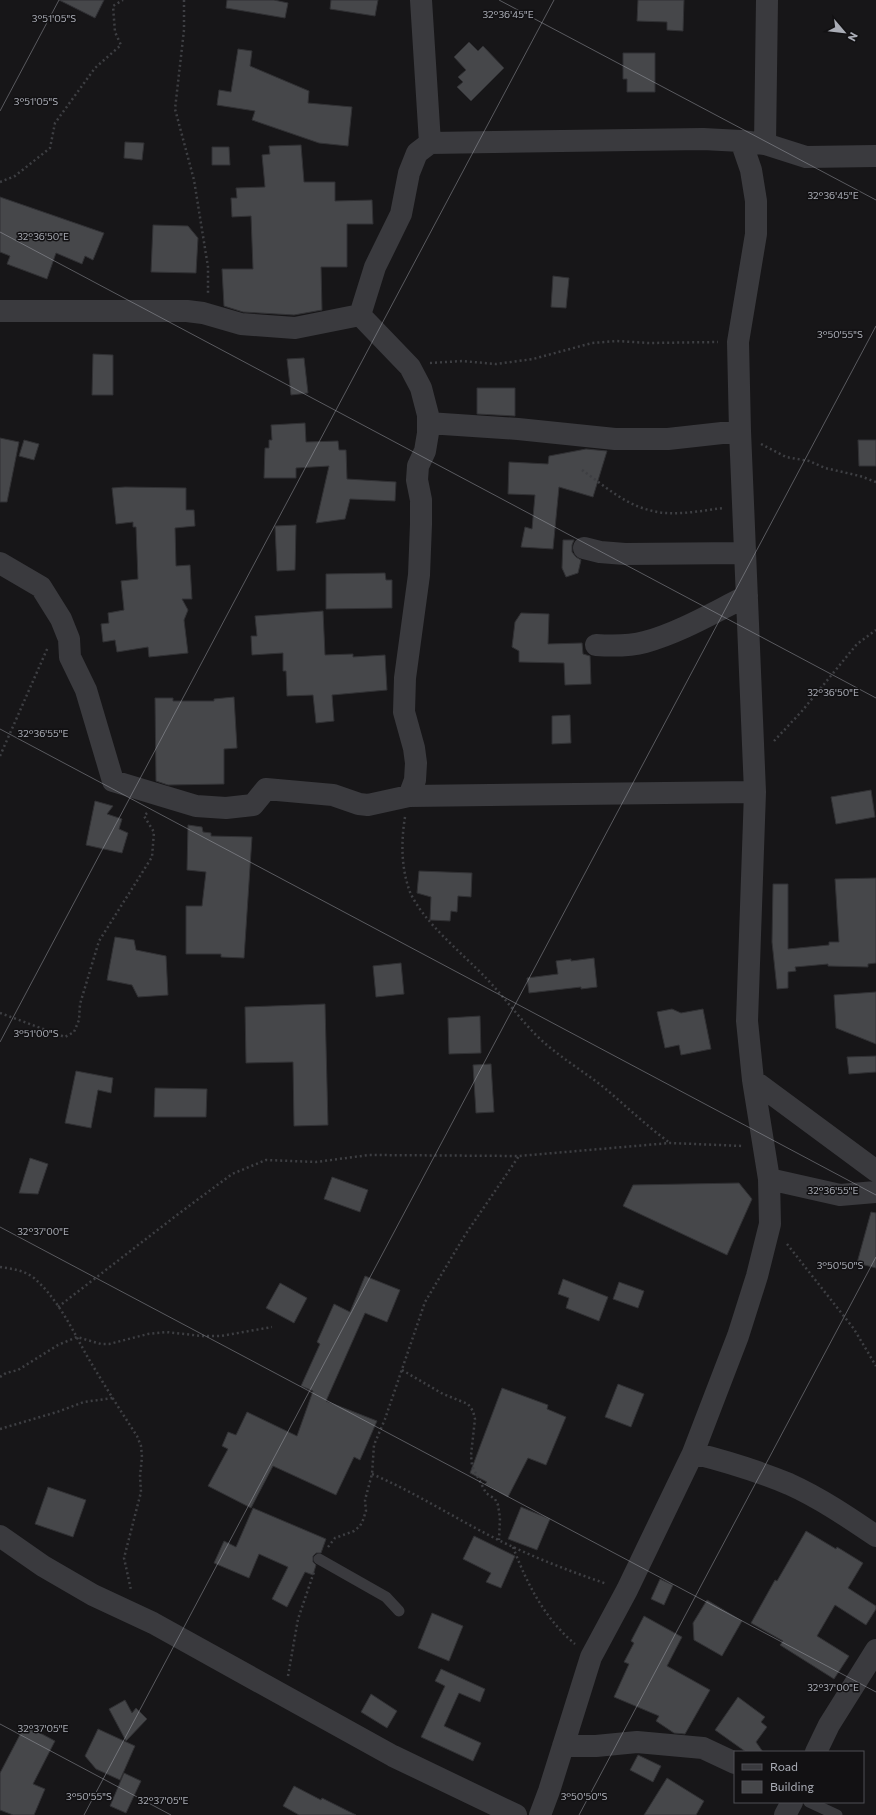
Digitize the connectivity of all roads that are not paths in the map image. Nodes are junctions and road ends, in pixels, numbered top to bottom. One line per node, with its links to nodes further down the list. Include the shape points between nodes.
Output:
1 (421, 0): 4 (street)
2 (767, 0): 5 (street)
3 (741, 140): 4 (street); 5 (street); 10 (street, via 751,170 756,201 756,234 738,342)
4 (430, 143): 8 (street, via 417,153 409,173 401,214 375,267)
5 (765, 144): 6 (street, via 806,157)
6 (876, 156)
7 (0, 310): 8 (street, via 186,311 241,324 295,328)
8 (360, 315): 9 (street, via 410,367 421,388)
9 (428, 423): 10 (street, via 615,439 668,439); 17 (street, via 425,451 418,466 417,480 421,500 419,575 405,678 404,712 416,763 415,780)
10 (740, 432): 12 (street)
11 (584, 548): 12 (street, via 625,554)
12 (745, 553): 14 (street)
13 (0, 563): 17 (street, via 41,587 61,619 69,639 70,657 86,690 113,781 196,806 226,808 253,805 266,789 332,795 368,805)
14 (747, 596): 15 (street, via 688,626 644,642 618,646); 16 (street)
15 (596, 645)
16 (755, 792): 17 (street); 18 (street, via 748,1021)
17 (409, 796)
18 (752, 1080): 19 (street); 20 (street)
19 (876, 1171)
20 (769, 1179): 21 (street, via 840,1195); 22 (street, via 770,1224 757,1276 738,1336)
21 (876, 1192)
22 (693, 1453): 24 (street, via 789,1484 842,1512); 28 (street, via 627,1590 591,1657)
23 (0, 1536): 33 (street, via 43,1566 93,1595 153,1623 393,1756)
24 (876, 1536)
25 (320, 1560): 26 (lane, via 386,1597)
26 (399, 1611)
27 (876, 1650): 29 (street, via 829,1725)
28 (563, 1746): 30 (street, via 637,1742 703,1748); 34 (street)
29 (816, 1751)
30 (734, 1763)
31 (791, 1803): 35 (street)
32 (811, 1803): 36 (lane)
33 (516, 1815)
34 (540, 1815)
35 (785, 1815)
36 (836, 1815)

